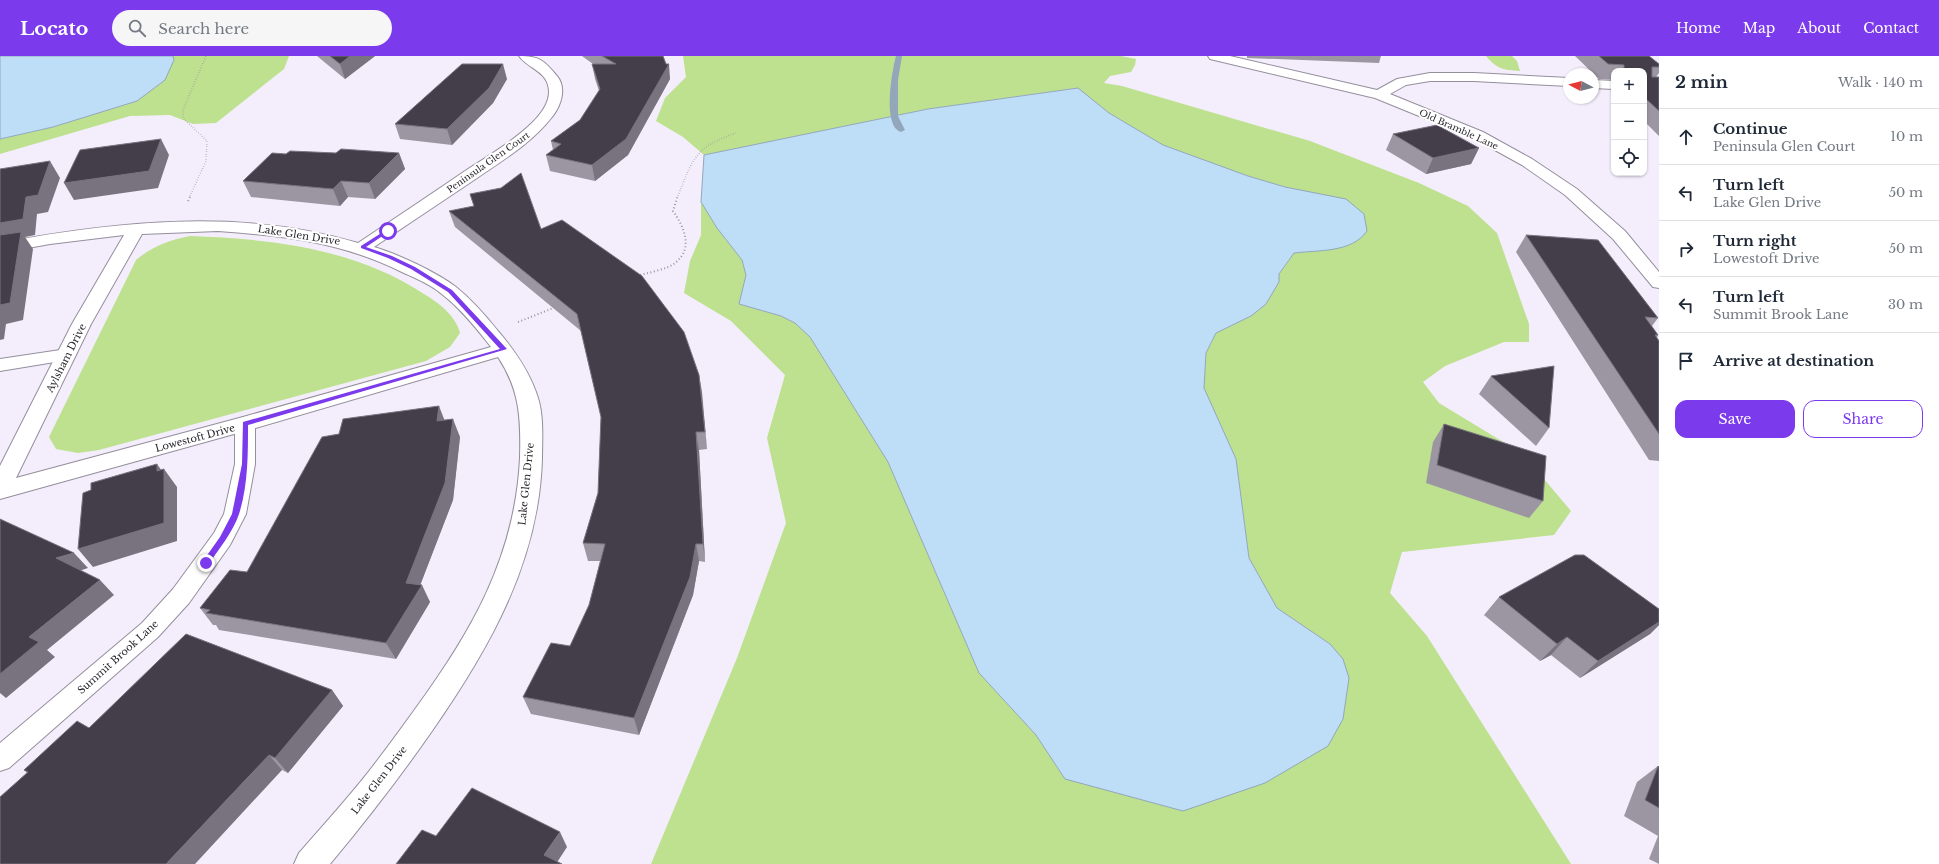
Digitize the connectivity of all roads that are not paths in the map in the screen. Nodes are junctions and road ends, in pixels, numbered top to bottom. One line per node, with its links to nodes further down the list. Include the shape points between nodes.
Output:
1 (525, 56): 8 (street, Peninsula Glen Court, via 539,63 551,74 556,87 555,100 549,114 535,130 512,147)
2 (1214, 56): 6 (street, Old Bramble Lane)
3 (1563, 82): 6 (street, via 1430,77 1402,82)
4 (1599, 84): 5 (street)
5 (1611, 85)
6 (1379, 95): 10 (street, Old Bramble Lane, via 1478,136 1526,162 1571,192 1619,235)
7 (136, 229): 8 (street, Lake Glen Drive, via 240,227 278,230); 9 (street, Lake Glen Drive, via 75,235); 12 (street, Aylsham Drive)
8 (363, 247): 11 (street, Lake Glen Drive, via 413,268 450,291)
9 (0, 248)
10 (1659, 283)
11 (504, 349): 14 (street, Lowestoft Drive); 17 (street, Lake Glen Drive, via 516,368 528,399 532,446 525,513 517,548 503,586 481,632 452,681 372,790)
12 (66, 355): 13 (lane); 15 (street, Aylsham Drive)
13 (0, 365)
14 (245, 424): 15 (street, Lowestoft Drive); 16 (lane, Summit Brook Lane, via 245,464 235,514 222,539 181,596 150,630)
15 (0, 490)
16 (0, 760)
17 (310, 864)

